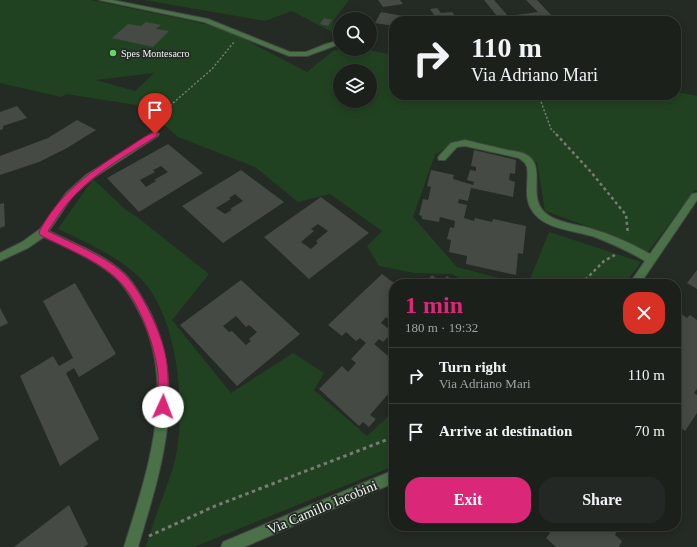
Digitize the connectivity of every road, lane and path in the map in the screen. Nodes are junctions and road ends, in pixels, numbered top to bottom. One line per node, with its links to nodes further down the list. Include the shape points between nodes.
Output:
1 (102, 0): 2 (street, via 206,20)
2 (241, 34): 3 (street, via 292,54 307,54); 5 (path, via 212,69 147,126)
3 (333, 44)
4 (540, 100): 9 (path, via 551,129 626,215)
5 (155, 134): 8 (street, via 82,183 69,195)
6 (442, 158): 9 (street, via 454,145 465,143 527,158 532,165 532,202 541,215)
7 (695, 196): 11 (street)
8 (43, 232): 10 (street, via 26,245); 16 (street, via 93,258 123,279 148,319 160,355 164,396 159,436 152,476)
9 (629, 247): 11 (street); 12 (path, via 604,261)
10 (0, 258)
11 (652, 260): 13 (street)
12 (586, 279)
13 (638, 279)
14 (389, 439): 16 (path, via 215,506)
15 (389, 478): 17 (street, Via Camillo Iacobini)
16 (132, 545)
17 (228, 547)

